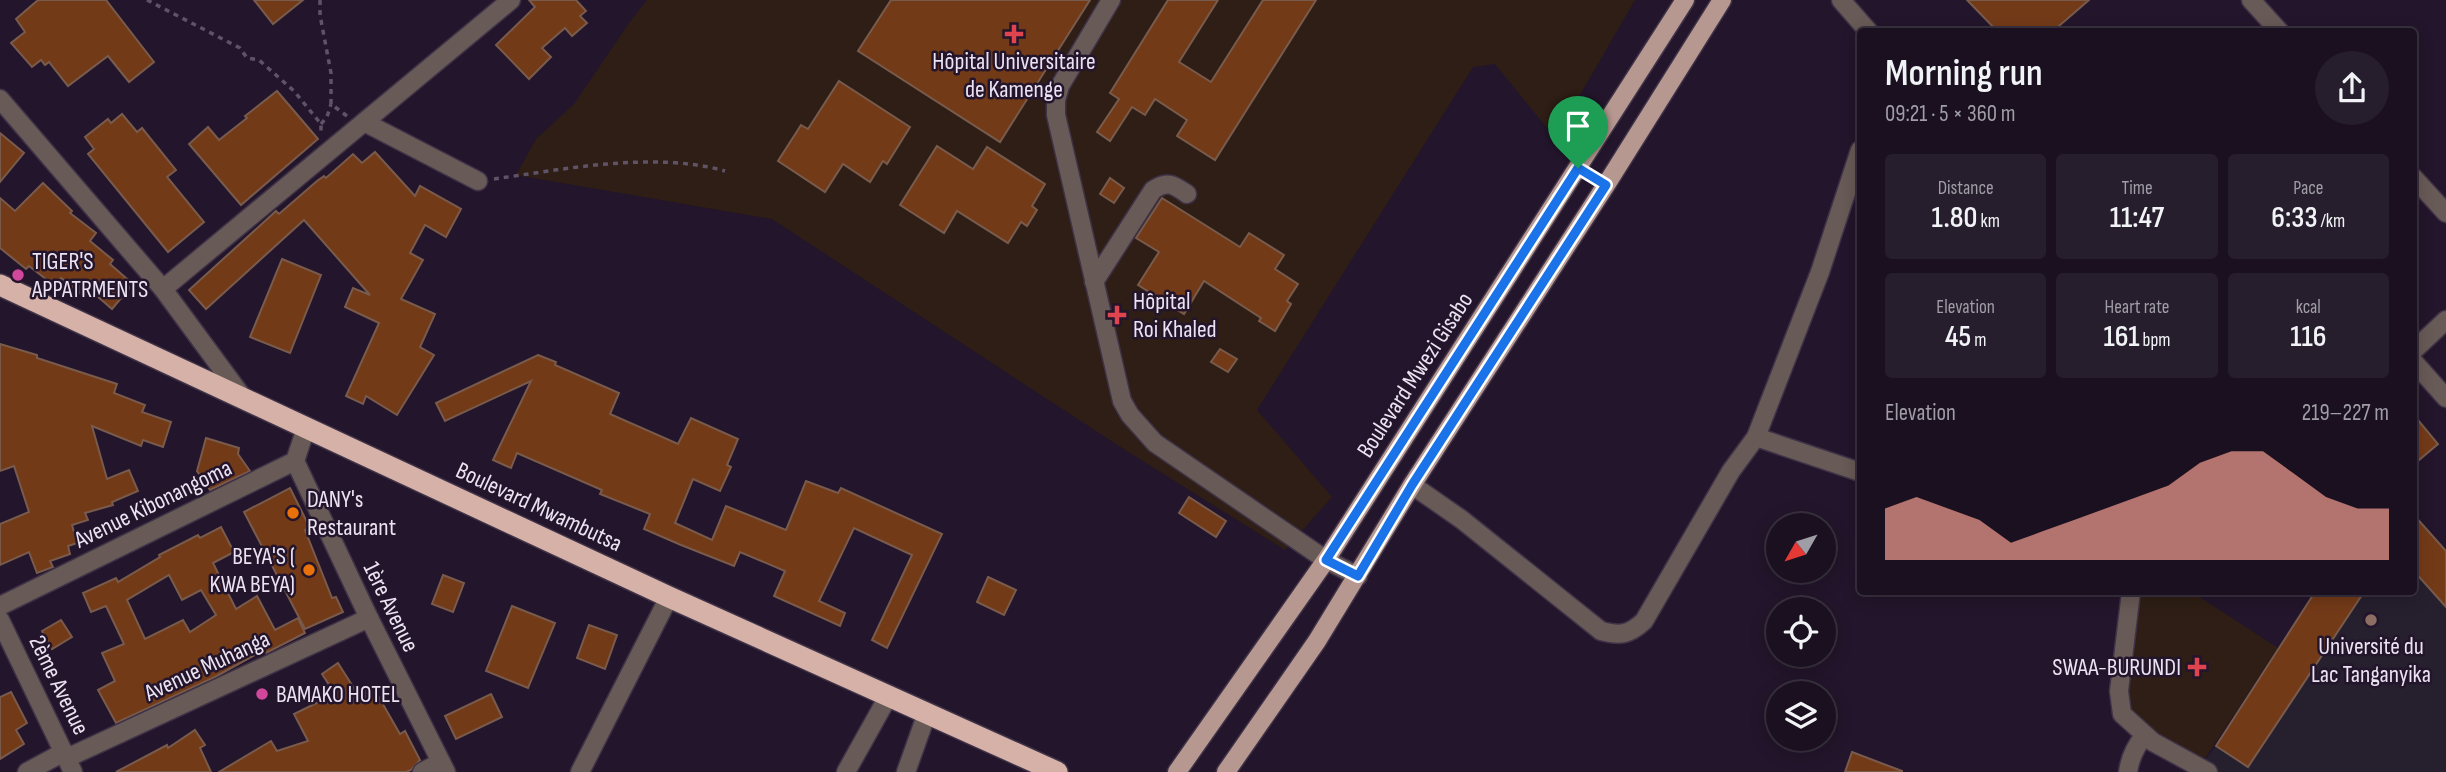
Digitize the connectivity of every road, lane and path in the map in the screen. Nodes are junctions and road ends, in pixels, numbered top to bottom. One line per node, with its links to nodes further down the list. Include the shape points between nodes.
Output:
1 (147, 0): 13 (path, via 240,48 247,58 259,60 294,91)
2 (320, 0): 12 (path)
3 (511, 0): 14 (street)
4 (1111, 0): 24 (street, via 1060,86 1055,115)
5 (1685, 0): 17 (main road, Boulevard Mwezi Gisabo)
6 (1722, 0): 21 (main road)
7 (1841, 0): 9 (street)
8 (2251, 0): 10 (street)
9 (1866, 28)
10 (2276, 28)
11 (0, 99): 26 (street)
12 (331, 104): 13 (path); 14 (path)
13 (321, 124): 15 (path)
14 (362, 124): 15 (street); 19 (street)
15 (327, 153): 26 (street)
16 (1857, 159): 33 (street, via 1820,272)
17 (1578, 168): 21 (main road); 37 (main road, Boulevard Mwezi Gisabo)
18 (724, 171): 19 (path, via 700,164 606,163)
19 (478, 181)
20 (2417, 181): 23 (street)
21 (1606, 185): 36 (main road)
22 (1188, 194): 24 (street, via 1172,183 1153,190)
23 (2446, 213)
24 (1094, 282): 37 (street, via 1122,401 1140,429)
25 (0, 285): 31 (highway, Boulevard Mwambutsa)
26 (163, 289): 31 (street)
27 (2446, 320): 28 (street)
28 (2417, 347)
29 (2417, 365): 30 (street)
30 (2446, 398)
31 (244, 399): 32 (highway, Boulevard Mwambutsa)
32 (306, 428): 34 (street); 40 (highway, Boulevard Mwambutsa)
33 (1756, 437): 35 (street); 36 (street, via 1731,471 1644,621 1632,633 1601,631)
34 (295, 461): 41 (street, Avenue Kibonangoma); 42 (street, 1ère Avenue)
35 (1857, 471)
36 (1412, 485): 38 (main road)
37 (1326, 560): 38 (street); 55 (main road, Boulevard Mwezi Gisabo)
38 (1358, 576): 56 (main road)
39 (2131, 595): 46 (street, via 2119,691 2122,714)
40 (668, 597): 44 (highway, Boulevard Mwambutsa); 51 (street)
41 (0, 606)
42 (369, 618): 47 (street, Avenue Muhanga); 48 (street, 1ère Avenue)
43 (0, 620): 47 (street, 2ème Avenue)
44 (889, 695): 45 (highway, Boulevard Mwambutsa); 52 (street)
45 (927, 713): 53 (street); 54 (highway, Boulevard Mwambutsa)
46 (2144, 736): 57 (street); 58 (street)
47 (68, 761): 49 (street, Avenue Muhanga)
48 (444, 767): 50 (street)
49 (27, 772)
50 (422, 772)
51 (580, 772)
52 (846, 772)
53 (906, 772)
54 (1057, 772)
55 (1177, 772)
56 (1226, 772)
57 (2128, 772)
58 (2208, 772)

